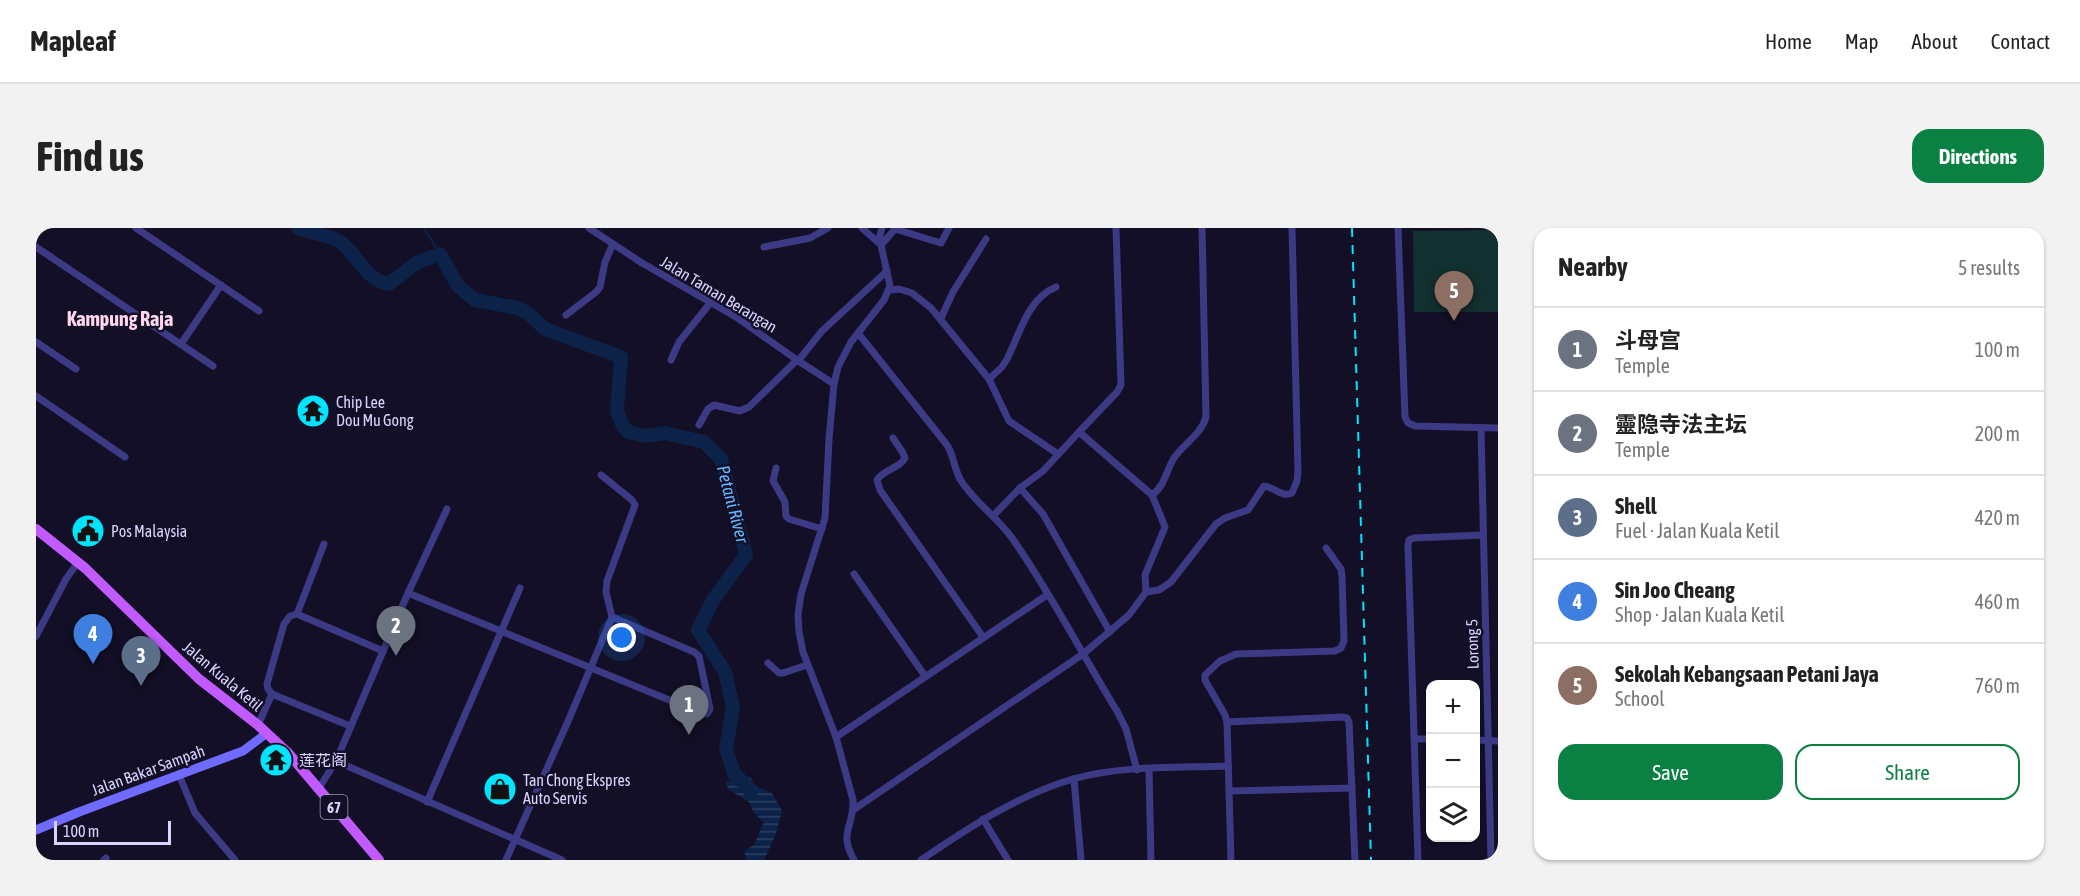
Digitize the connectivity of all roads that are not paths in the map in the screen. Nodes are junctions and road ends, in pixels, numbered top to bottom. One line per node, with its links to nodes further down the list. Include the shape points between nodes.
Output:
1 (136, 228): 18 (street)
2 (589, 228): 13 (street, Jalan Taman Berangan)
3 (828, 228): 16 (street, via 810,238)
4 (862, 228): 14 (street)
5 (882, 228): 14 (street)
6 (949, 228): 11 (street, via 940,243)
7 (1116, 228): 38 (street, via 1121,385)
8 (1202, 228): 45 (street, via 1206,417 1200,431 1180,450)
9 (1292, 228): 56 (street, via 1298,471 1295,488 1288,495 1264,486 1248,510 1216,524 1165,587)
10 (1398, 228): 36 (street, via 1405,417 1415,426)
11 (895, 229): 14 (street)
12 (986, 239): 24 (street)
13 (613, 244): 21 (street, Jalan Taman Berangan); 23 (street, via 600,287)
14 (879, 244): 17 (street)
15 (36, 247): 27 (street)
16 (764, 247)
17 (887, 271): 20 (street); 29 (street, via 822,332)
18 (221, 285): 22 (street); 27 (street)
19 (1056, 287): 32 (street, via 1034,303 1007,359)
20 (889, 290): 24 (street, via 912,293); 25 (street)
21 (711, 302): 28 (street, via 679,342); 29 (street, Jalan Taman Berangan)
22 (259, 311)
23 (566, 315)
24 (941, 318): 32 (street)
25 (858, 333): 33 (street, via 843,357); 47 (street, via 947,445 963,484)
26 (36, 342): 31 (street)
27 (181, 344): 30 (street)
28 (672, 360)
29 (798, 361): 33 (street, Jalan Taman Berangan); 35 (street, via 749,407 740,411 711,406)
30 (213, 366)
31 (76, 369)
32 (989, 379): 40 (street, via 1009,421)
33 (834, 384): 49 (street)
34 (36, 396): 41 (street)
35 (699, 425)
36 (1481, 428): 37 (street); 50 (street, Lorong 5)
37 (1498, 428)
38 (1079, 432): 40 (street); 45 (street)
39 (893, 438): 64 (street, via 904,458 900,465 879,476 880,490)
40 (1058, 454): 44 (street)
41 (125, 457)
42 (776, 468): 49 (street, via 773,481 785,502 786,516)
43 (601, 475): 60 (street, via 635,505 607,581)
44 (1020, 488): 47 (street); 62 (street, via 1043,514)
45 (1152, 495): 56 (street, via 1165,527 1145,575)
46 (447, 508): 57 (street)
47 (993, 516): 58 (street, via 1010,535)
48 (36, 529): 53 (main road, Jalan Kuala Ketil / 67)
49 (822, 529): 68 (street, via 798,615)
50 (1483, 535): 76 (street, via 1409,540); 79 (street, Lorong 5)
51 (324, 544): 59 (street)
52 (1326, 548): 72 (street, via 1341,569 1343,645 1335,651 1236,654 1220,661 1208,670 1205,680)
53 (78, 562): 63 (street); 74 (main road, Jalan Kuala Ketil / 67, via 199,679)
54 (854, 574): 70 (street)
55 (520, 588): 61 (street)
56 (1146, 592): 62 (street)
57 (408, 593): 61 (street); 65 (street)
58 (1047, 595): 64 (street); 66 (street)
59 (297, 614): 65 (street); 71 (street, via 284,624 267,684)
60 (612, 617): 69 (street); 69 (street, via 699,656 709,712 701,714)
61 (502, 631): 69 (street); 90 (street)
62 (1110, 632): 66 (street)
63 (36, 636)
64 (983, 637): 70 (street)
65 (383, 651): 73 (street)
66 (1083, 654): 84 (street, via 1126,729); 91 (street)
67 (768, 663): 68 (street, via 779,673)
68 (807, 665): 75 (street)
69 (591, 667): 95 (street)
70 (925, 676): 75 (street)
71 (272, 694): 73 (street); 74 (street)
72 (1227, 722): 82 (street); 88 (street, via 1347,718)
73 (350, 726): 81 (street)
74 (263, 729): 85 (main road, Jalan Bakar Sampah, via 243,751); 87 (main road, Jalan Kuala Ketil / 67)
75 (837, 737): 91 (street)
76 (1414, 739): 77 (street); 107 (street)
77 (1426, 740)
78 (1480, 740): 79 (street)
79 (1488, 740): 80 (street); 92 (street, Lorong 5)
80 (1498, 741)
81 (336, 761): 87 (street); 90 (street)
82 (1228, 766): 83 (street); 89 (street)
83 (1149, 769): 84 (street); 104 (street)
84 (1137, 770): 86 (street)
85 (179, 775): 94 (main road, Jalan Bakar Sampah); 96 (street, via 195,813)
86 (1074, 779): 93 (street); 103 (street)
87 (319, 788): 97 (main road, Jalan Kuala Ketil / 67)
88 (1352, 788): 89 (street); 106 (street)
89 (1229, 791): 105 (street)
90 (427, 802): 95 (street)
91 (853, 810): 100 (street, via 846,842)
92 (1494, 816): 108 (street, Lorong 5)
93 (983, 819): 101 (street); 102 (street)
94 (36, 830)
95 (516, 841): 98 (street); 99 (street)
96 (235, 860)
97 (379, 860)
98 (506, 860)
99 (562, 860)
100 (854, 860)
101 (921, 860)
102 (1008, 860)
103 (1081, 860)
104 (1151, 860)
105 (1231, 860)
106 (1354, 860)
107 (1418, 860)
108 (1491, 860)

